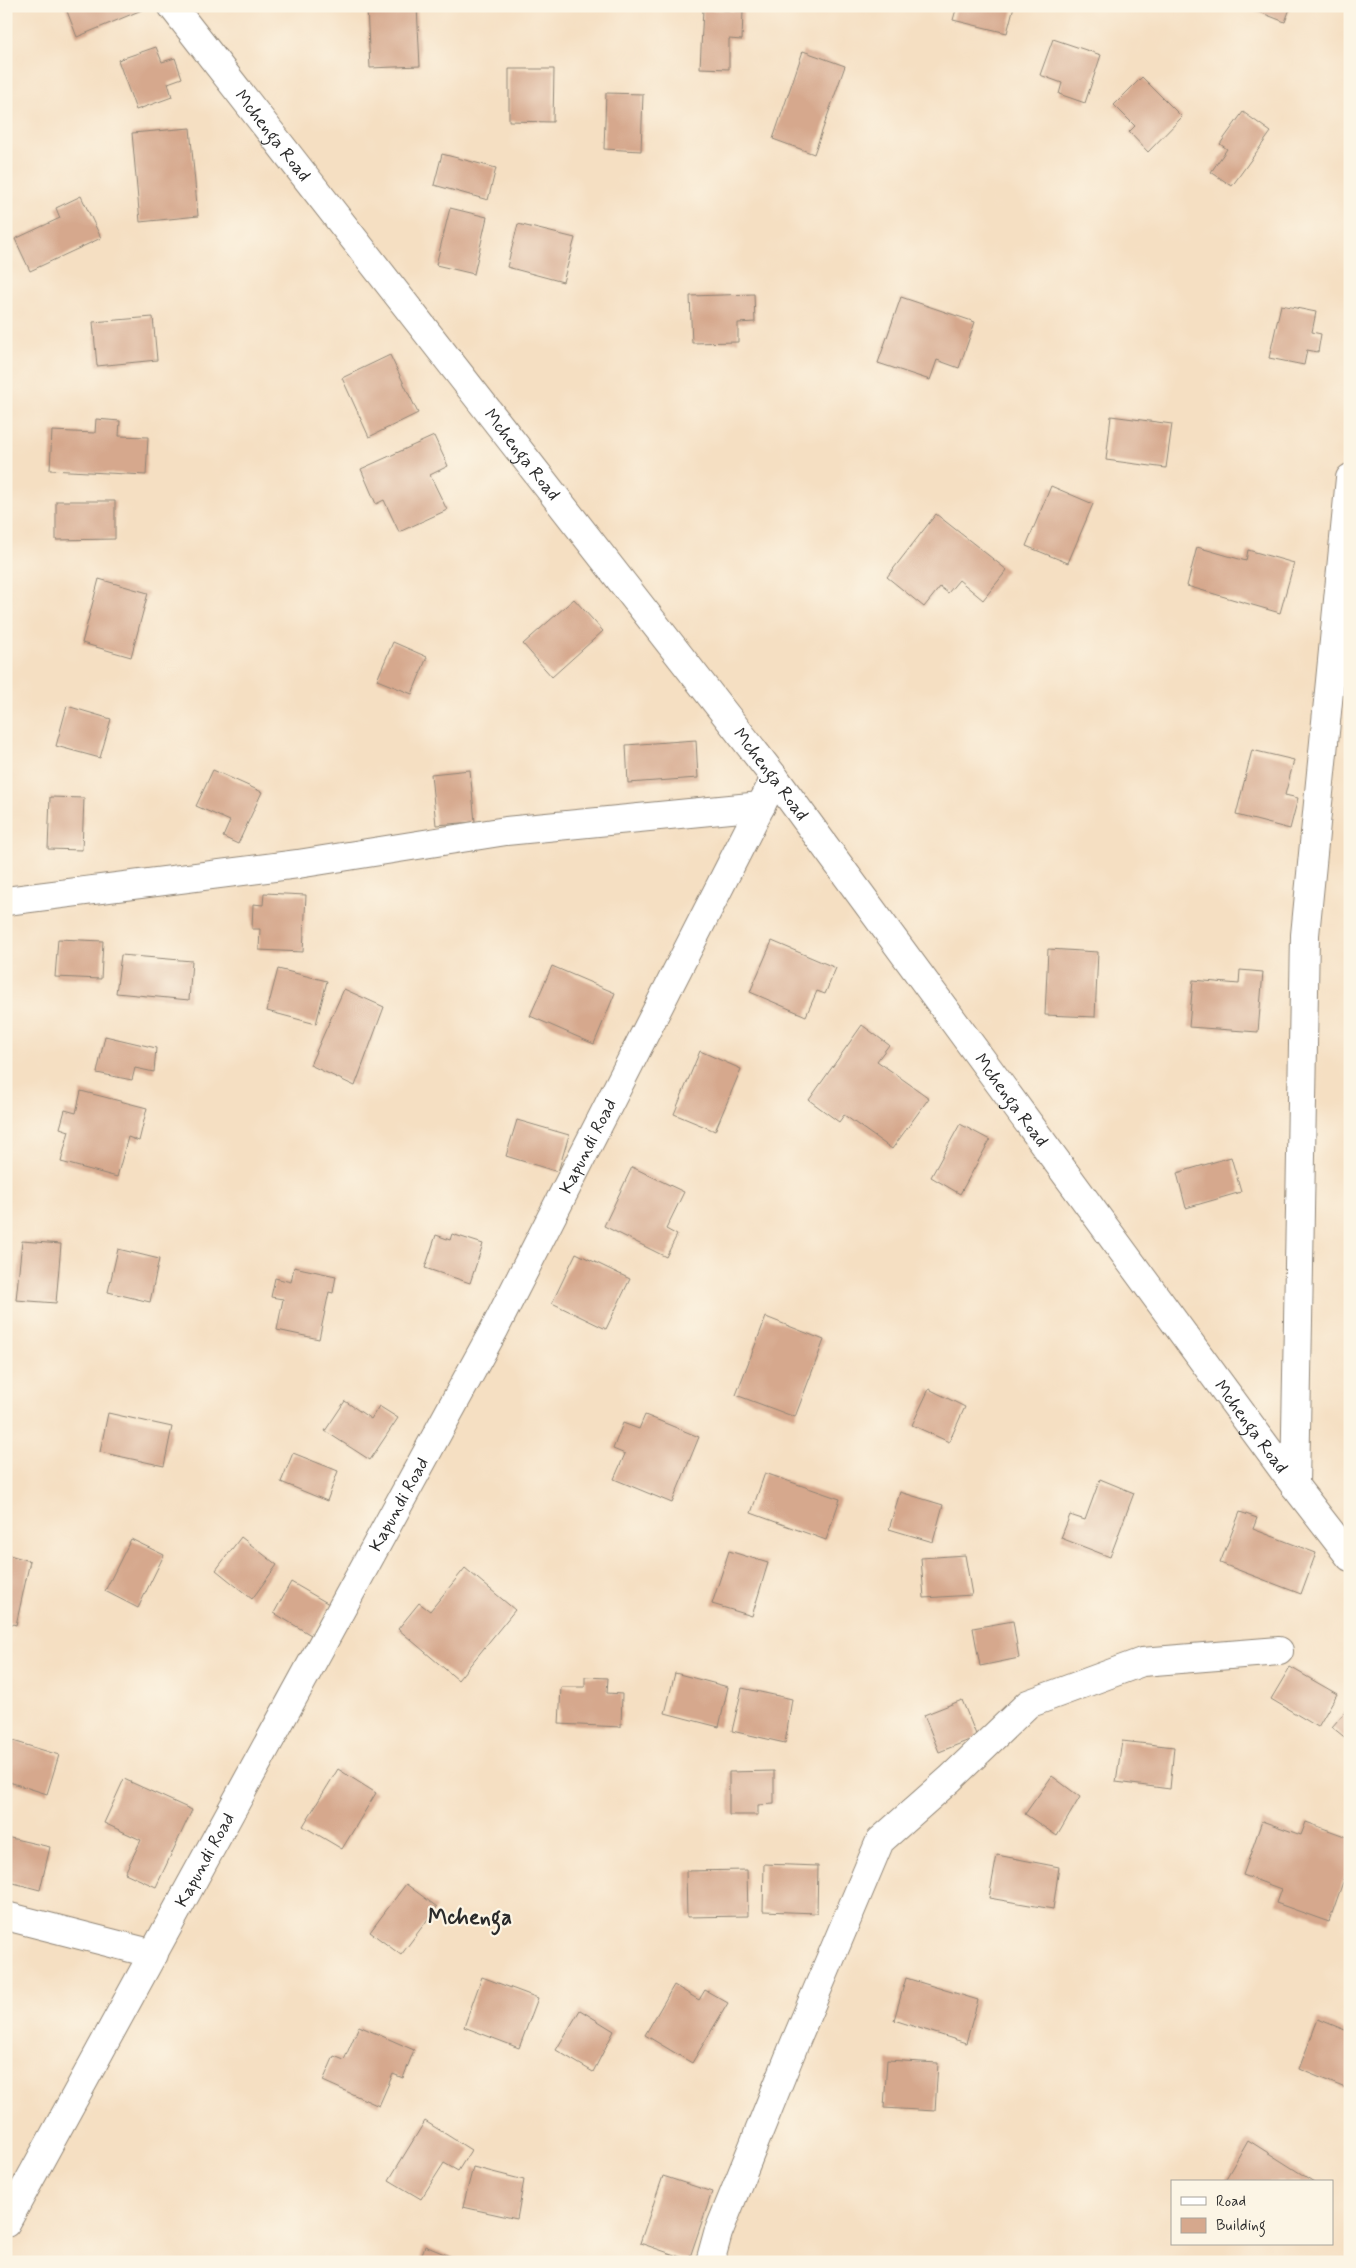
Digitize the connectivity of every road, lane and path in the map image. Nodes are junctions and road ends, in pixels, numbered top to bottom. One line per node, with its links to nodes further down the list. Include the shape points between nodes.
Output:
1 (172, 6): 3 (street, Mchenga Road)
2 (1350, 478): 6 (street, via 1305,935)
3 (775, 778): 4 (street, Kapundi Road); 6 (street, Mchenga Road)
4 (762, 806): 5 (street, via 506,831 298,864); 10 (street, Kapundi Road, via 495,1328)
5 (6, 901)
6 (1295, 1486): 7 (street, Mchenga Road)
7 (1350, 1557)
8 (1280, 1651): 12 (street, via 1142,1662 1028,1704 880,1841 779,2081 718,2233)
9 (6, 1916): 10 (street)
10 (154, 1954): 11 (street, Kapundi Road)
11 (6, 2223)
12 (710, 2262)

